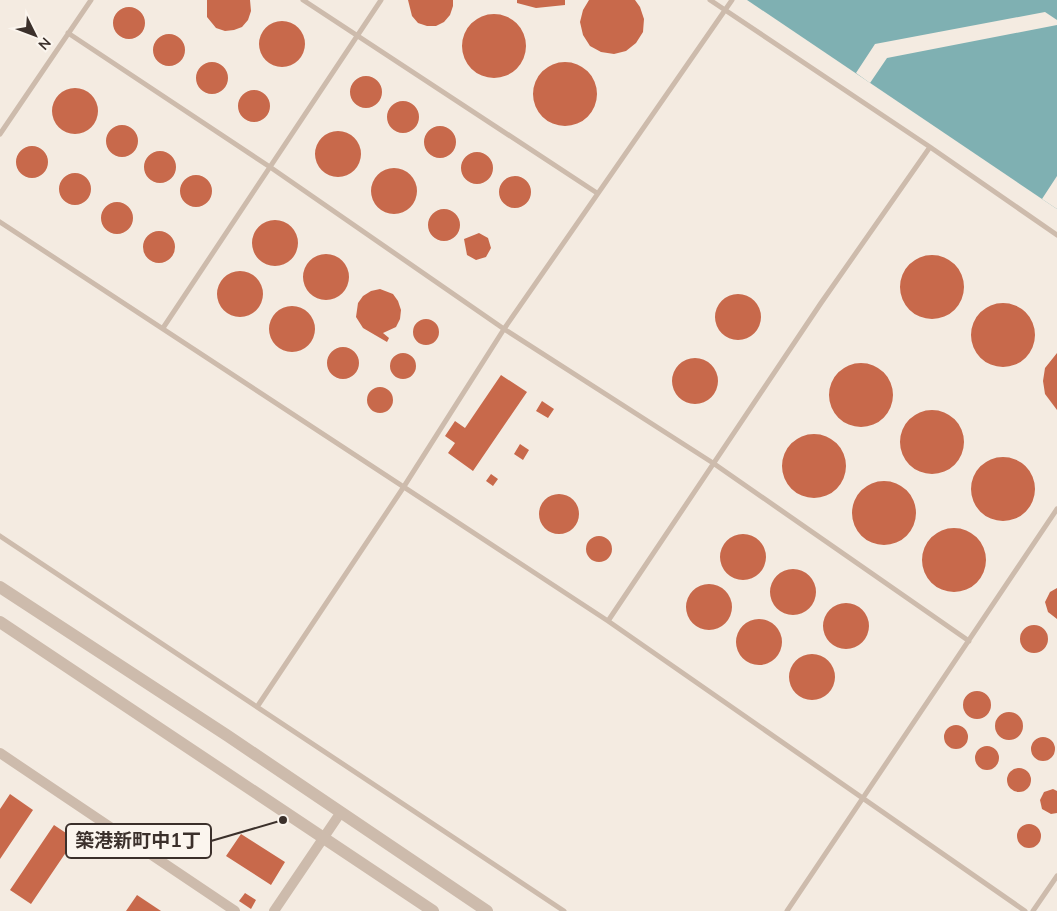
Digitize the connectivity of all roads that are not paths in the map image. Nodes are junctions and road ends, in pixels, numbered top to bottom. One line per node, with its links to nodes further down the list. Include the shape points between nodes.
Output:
1 (91, 0): 7 (lane)
2 (303, 0): 8 (lane)
3 (381, 0): 8 (lane)
4 (710, 0): 6 (lane)
5 (732, 0): 6 (lane)
6 (726, 10): 10 (lane); 12 (lane)
7 (68, 33): 9 (lane); 11 (lane)
8 (357, 36): 11 (lane); 12 (lane)
9 (0, 134)
10 (930, 147): 14 (lane); 17 (lane)
11 (270, 167): 15 (lane); 16 (lane)
12 (597, 193): 16 (lane)
13 (0, 222): 15 (lane)
14 (1057, 235)
15 (163, 328): 18 (lane)
16 (504, 329): 17 (lane); 18 (lane)
17 (713, 463): 22 (lane); 24 (lane)
18 (403, 488): 22 (lane); 25 (lane)
19 (1057, 509): 24 (lane)
20 (0, 536): 25 (lane)
21 (0, 587): 28 (street)
22 (608, 621): 27 (lane)
23 (0, 622): 29 (street)
24 (968, 641): 27 (lane)
25 (257, 706): 35 (lane)
26 (0, 753): 31 (street)
27 (864, 797): 36 (lane); 37 (lane)
28 (341, 812): 29 (street); 34 (street)
29 (324, 837): 32 (street); 33 (street)
30 (1057, 876): 38 (lane)
31 (235, 911)
32 (274, 911)
33 (433, 911)
34 (487, 911)
35 (564, 911)
36 (787, 911)
37 (1025, 911)
38 (1033, 911)

